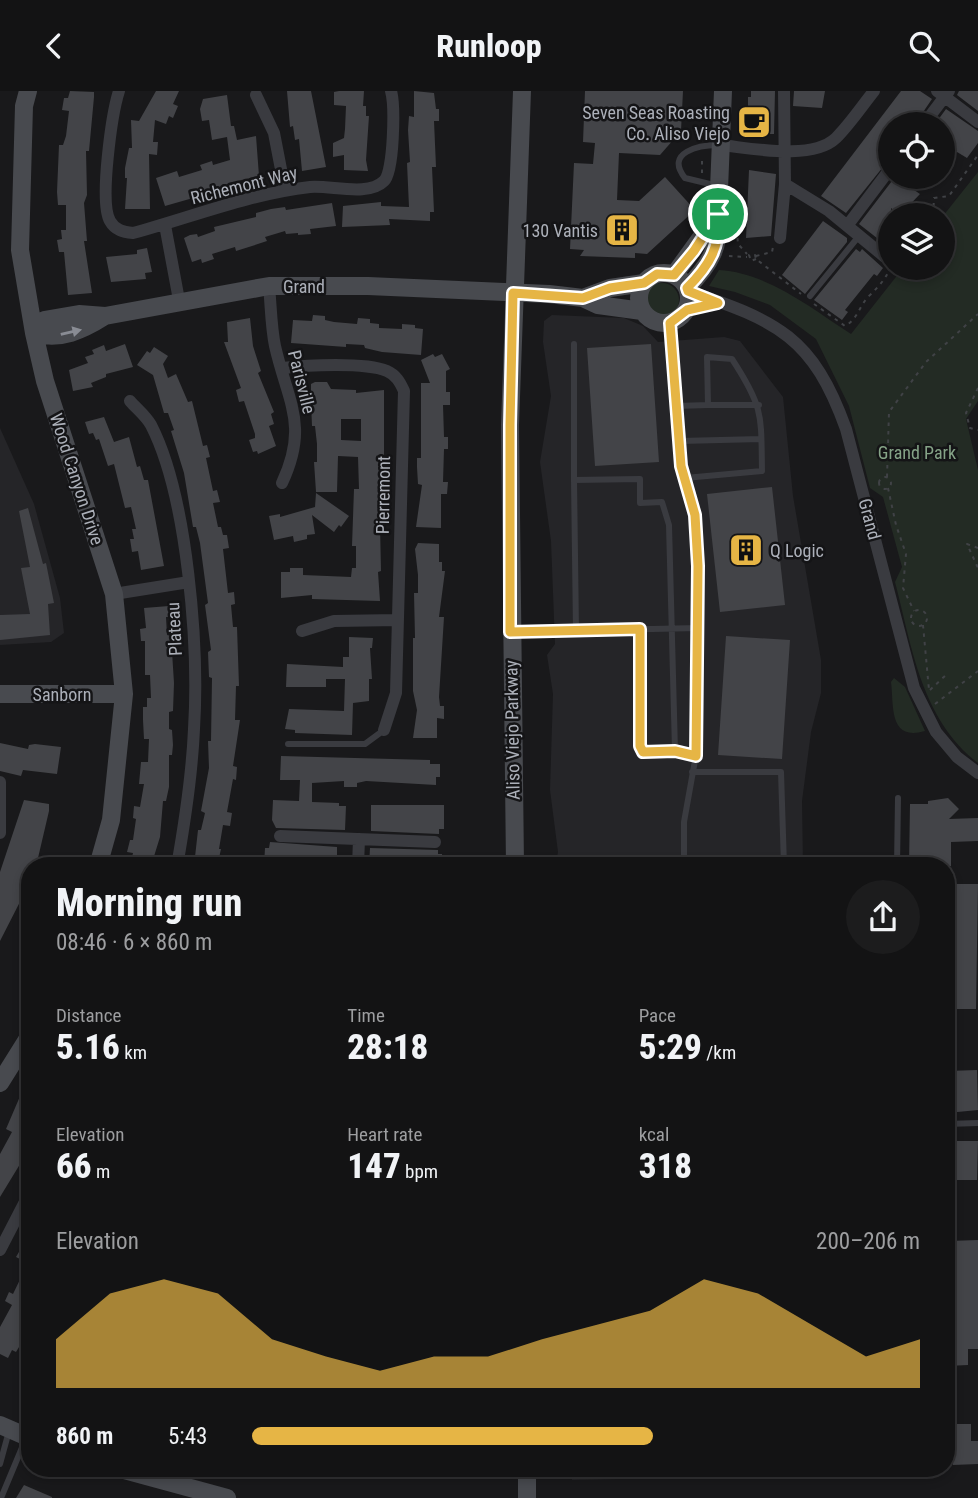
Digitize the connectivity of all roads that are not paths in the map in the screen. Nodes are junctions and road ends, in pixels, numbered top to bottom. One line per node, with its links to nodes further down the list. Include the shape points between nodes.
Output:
1 (28, 91): 36 (street, Wood Canyon Drive, via 20,250)
2 (119, 91): 19 (street, Richemont Way, via 108,146 109,219 122,232)
3 (391, 91): 17 (street, Richemont Way, via 391,169 385,181 370,188)
4 (522, 91): 28 (street, Aliso Viejo Parkway)
5 (723, 91): 12 (street)
6 (785, 91): 13 (street)
7 (874, 91): 13 (street, via 835,139 820,148)
8 (944, 93): 10 (street); 11 (street)
9 (256, 95): 17 (street, via 274,133)
10 (932, 112)
11 (978, 123)
12 (720, 145): 13 (street); 16 (street); 16 (lane, via 695,146 683,154 680,166 691,181)
13 (784, 150): 14 (street)
14 (785, 184): 20 (street); 22 (street)
15 (878, 185): 20 (street)
16 (719, 186): 18 (street)
17 (285, 190): 19 (street, Richemont Way)
18 (718, 214): 24 (street); 27 (street, via 717,250)
19 (165, 225): 31 (street)
20 (847, 226): 21 (street)
21 (859, 236): 23 (street); 29 (lane)
22 (777, 240)
23 (878, 253)
24 (674, 275): 25 (street, via 657,274); 27 (street)
25 (644, 283): 30 (street, Grand); 34 (street, via 639,296)
26 (269, 286): 28 (street, Grand); 31 (street, Grand); 38 (street, Parisville, via 275,346)
27 (688, 289): 32 (street, Grand); 33 (street)
28 (513, 293): 30 (street, Grand); 56 (street, Aliso Viejo Parkway)
29 (810, 296)
30 (583, 298): 34 (street, Grand, via 598,305)
31 (179, 300): 36 (street, Grand, via 105,316 79,314 44,320)
32 (718, 303): 33 (street); 64 (street, Grand, via 776,327 803,348 831,388 846,429 914,688 936,732 957,758)
33 (687, 310): 35 (street)
34 (642, 311): 35 (street, via 654,322)
35 (670, 323): 42 (lane)
36 (34, 333): 49 (street, Wood Canyon Drive, via 44,381)
37 (574, 344): 46 (lane)
38 (283, 368): 47 (street, Parisville, via 297,435 294,458); 50 (street, Pierremont, via 312,364 386,370 404,391)
39 (130, 401): 48 (street, Plateau, via 150,424 159,444 178,512)
40 (708, 405): 41 (lane); 41 (lane, via 707,357 732,359); 42 (lane)
41 (759, 405): 43 (lane)
42 (676, 406): 44 (lane)
43 (761, 439): 44 (lane); 45 (lane, via 762,471)
44 (680, 441): 45 (lane)
45 (685, 478): 52 (lane, via 695,515)
46 (574, 480): 51 (lane, via 640,479 640,503 665,505); 55 (lane)
47 (282, 484)
48 (189, 582): 49 (street); 72 (street, Plateau, via 195,727)
49 (114, 594): 58 (street, Wood Canyon Drive)
50 (398, 620): 54 (street, via 334,621); 59 (street, Pierremont, via 396,693)
51 (673, 628): 52 (lane); 53 (lane); 61 (lane)
52 (698, 628): 62 (lane)
53 (640, 629): 55 (lane); 61 (lane, via 640,746 643,752)
54 (302, 631)
55 (576, 631): 56 (lane)
56 (510, 632): 74 (street, Aliso Viejo Parkway)
57 (0, 694): 58 (street, Sanborn)
58 (124, 694): 71 (street, Wood Canyon Drive, via 111,820)
59 (384, 730): 60 (lane, via 365,744)
60 (288, 744)
61 (675, 751): 62 (lane)
62 (696, 756): 63 (lane)
63 (692, 772): 75 (lane); 76 (lane, via 781,772)
64 (978, 773)
65 (0, 782): 67 (street)
66 (898, 798): 77 (lane)
67 (0, 833)
68 (280, 837): 69 (street)
69 (359, 839): 70 (street); 73 (street)
70 (435, 842)
71 (101, 857)
72 (179, 857)
73 (358, 857)
74 (515, 857)
75 (684, 857)
76 (784, 857)
77 (897, 857)
78 (21, 1050): 79 (street)
79 (0, 1083)
80 (978, 1123): 81 (lane)
81 (955, 1124)
82 (21, 1209): 83 (street)
83 (0, 1250)
84 (17, 1432): 85 (lane); 88 (lane)
85 (0, 1464)
86 (150, 1477): 89 (street)
87 (527, 1477): 90 (street)
88 (1, 1498)
89 (227, 1498)
90 (527, 1498)

